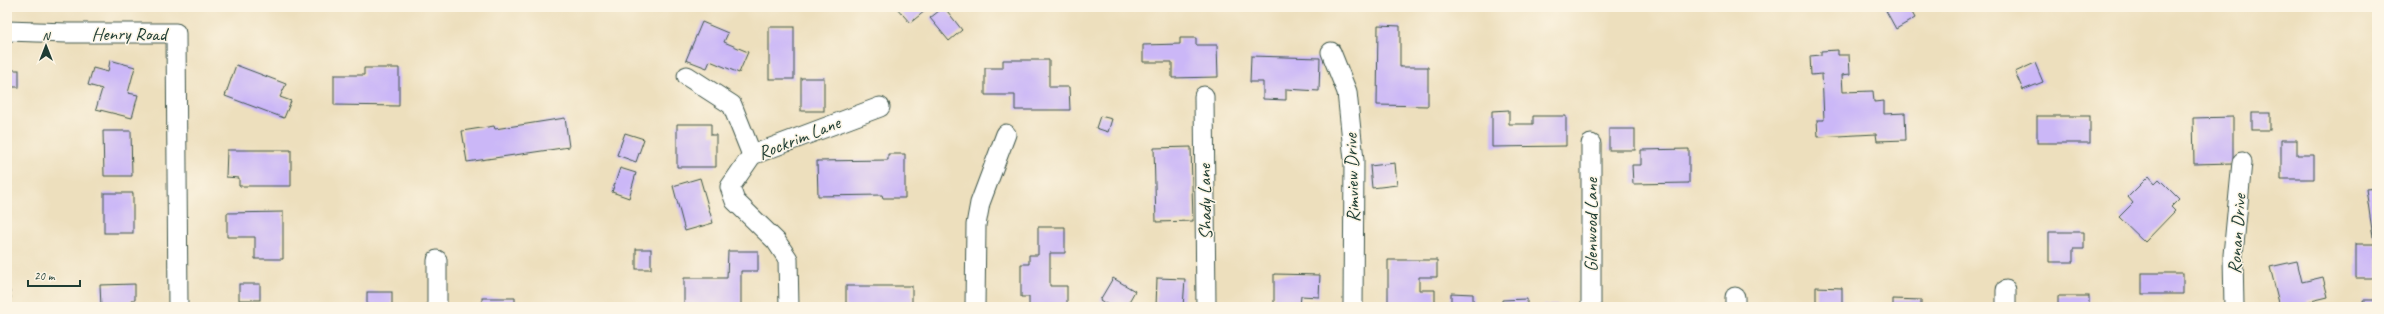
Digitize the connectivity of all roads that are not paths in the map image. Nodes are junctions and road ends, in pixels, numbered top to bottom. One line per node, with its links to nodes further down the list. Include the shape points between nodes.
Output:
1 (7, 31): 11 (street, Henry Road, via 176,34)
2 (1331, 52): 16 (street, Rimview Drive, via 1347,92 1354,160)
3 (687, 76): 8 (street, via 732,105)
4 (1204, 96): 15 (street, Shady Lane)
5 (880, 107): 8 (street, Rockrim Lane)
6 (1006, 134): 14 (street, via 980,203 977,218)
7 (1591, 144): 17 (street, Glenwood Lane)
8 (752, 155): 13 (street, Rockrim Lane, via 730,187 735,201 776,241 788,259)
9 (2242, 162): 18 (street, Ronan Drive, via 2233,255)
10 (437, 260): 12 (street)
11 (178, 307)
12 (437, 307)
13 (789, 307)
14 (975, 307)
15 (1206, 307)
16 (1353, 307)
17 (1591, 307)
18 (2234, 307)

